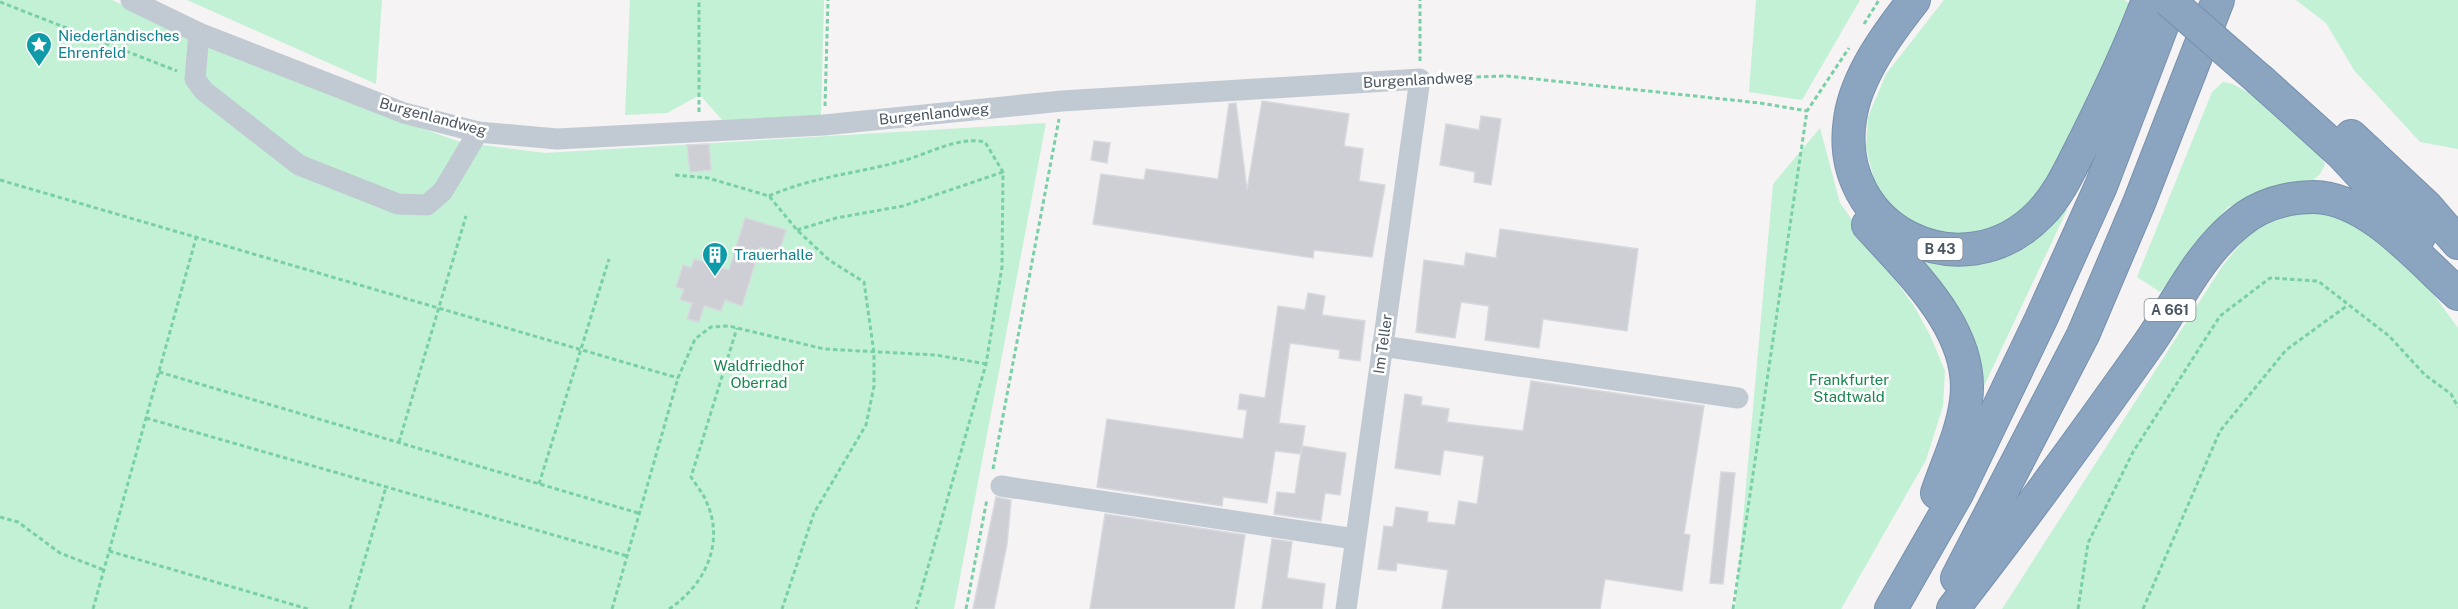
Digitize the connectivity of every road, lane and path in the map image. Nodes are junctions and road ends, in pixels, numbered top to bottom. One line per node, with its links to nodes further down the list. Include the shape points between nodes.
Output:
1 (131, 0): 14 (street, Burgenlandweg)
2 (699, 0): 23 (path)
3 (828, 0): 21 (path)
4 (1420, 0): 18 (path)
5 (1879, 0): 13 (path)
6 (1900, 0): 56 (highway, via 1860,60 1843,101 1836,140 1840,176 1851,205 1939,309 1959,348 1967,400 1955,444)
7 (1914, 0): 8 (highway, B 43, via 1858,90 1850,120 1850,158 1869,204 1893,229 1924,245 1956,250 1973,249 2011,236 2051,201 2101,108)
8 (2148, 0)
9 (2170, 0): 16 (highway, bridge); 56 (highway, via 2073,250 1958,492)
10 (2190, 0): 16 (highway, A 661)
11 (2218, 0): 67 (highway, via 2083,335)
12 (0, 2): 17 (path)
13 (1863, 26)
14 (199, 33): 17 (street); 22 (street, Burgenlandweg, via 336,89 404,113)
15 (1853, 43): 20 (path)
16 (2264, 74): 31 (highway, A 661, via 2401,181); 33 (highway, A 661, via 2402,216)
17 (195, 79): 22 (street, via 299,165 398,204 427,205 443,191)
18 (1420, 79): 19 (street, Burgenlandweg); 20 (path, Burgenlandweg, via 1507,76); 37 (street, Im Teller)
19 (1062, 101): 21 (street, Burgenlandweg); 47 (path)
20 (1807, 111): 66 (path)
21 (824, 125): 23 (street, Burgenlandweg)
22 (478, 132): 23 (street, Burgenlandweg, via 557,139)
23 (699, 132)
24 (1003, 172): 27 (path, via 985,142 970,139 901,161 799,183); 29 (path, via 903,206 836,218); 40 (path, via 1002,267)
25 (675, 175): 27 (path, via 708,178)
26 (0, 180): 30 (path)
27 (769, 196): 29 (path)
28 (466, 216): 35 (path)
29 (797, 230): 39 (path, via 829,260 864,282)
30 (196, 238): 35 (path); 41 (path)
31 (2458, 243)
32 (609, 259): 38 (path)
33 (2458, 292): 68 (highway, A 661, via 2396,237 2346,204 2314,197 2273,203 2255,211 2226,233 2203,260 2041,495)
34 (2348, 305): 44 (path, via 2389,336 2425,375 2451,394); 69 (path, via 2318,281 2270,278 2220,316 2133,452 2088,543); 70 (path, via 2286,350 2220,431)
35 (439, 308): 38 (path); 46 (path)
36 (737, 328): 39 (path, via 824,349); 42 (path, via 711,327 695,339); 61 (path, via 692,477 707,502 713,525 711,558 687,597)
37 (1382, 346): 43 (street); 52 (street, Im Teller)
38 (582, 349): 42 (path); 48 (path)
39 (874, 353): 40 (path, via 936,355); 62 (path, via 874,386 866,425 814,513)
40 (986, 364): 63 (path)
41 (159, 372): 45 (path); 46 (path)
42 (678, 378): 50 (path)
43 (1738, 398)
44 (2458, 407)
45 (146, 418): 49 (path); 53 (path)
46 (399, 442): 48 (path)
47 (994, 483): 52 (street); 64 (path)
48 (539, 484): 50 (path)
49 (386, 487): 54 (path); 59 (path)
50 (639, 513): 54 (path)
51 (0, 517): 55 (path, via 18,522 60,553)
52 (1355, 539): 65 (street, Im Teller)
53 (109, 551): 55 (path); 58 (path)
54 (627, 556): 60 (path)
55 (104, 570): 57 (path)
56 (1897, 599)
57 (93, 609)
58 (308, 609)
59 (350, 609)
60 (612, 609)
61 (669, 609)
62 (782, 609)
63 (916, 609)
64 (966, 609)
65 (1346, 609)
66 (1733, 609)
67 (1941, 609)
68 (1953, 609)
69 (2078, 609)
70 (2143, 609)

